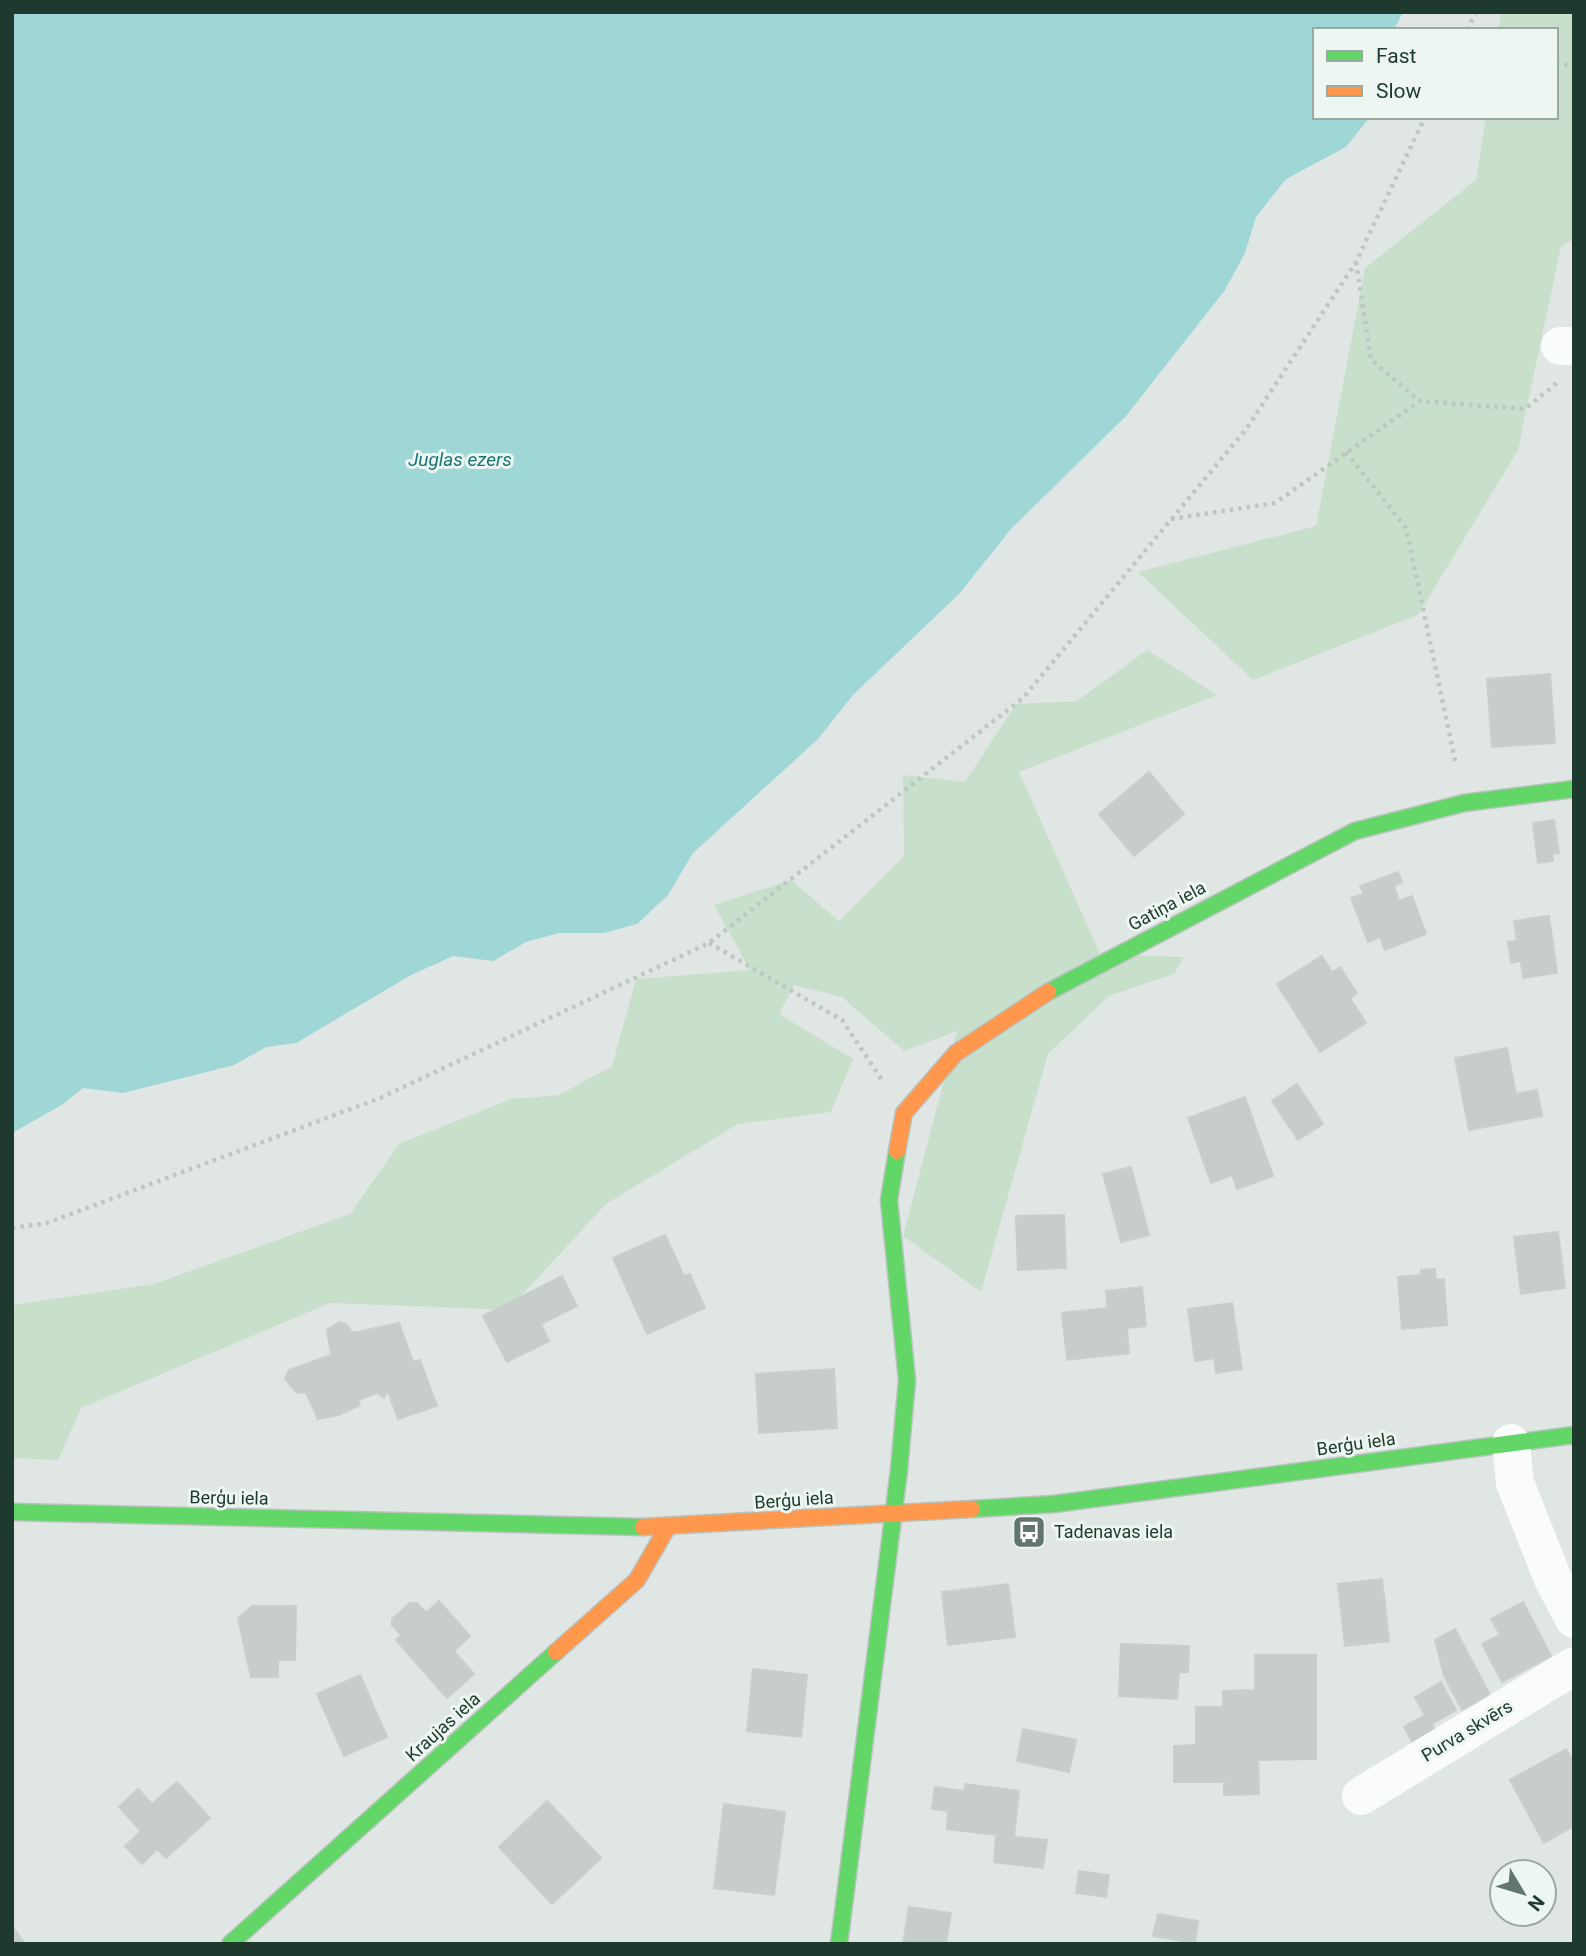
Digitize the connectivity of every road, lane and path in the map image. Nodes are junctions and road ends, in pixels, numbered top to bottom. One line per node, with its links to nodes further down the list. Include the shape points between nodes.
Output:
1 (1424, 119): 2 (path)
2 (1356, 262): 4 (path, via 1371,360); 6 (path, via 1247,428)
3 (1566, 357): 4 (path, via 1525,409)
4 (1420, 401): 5 (path)
5 (1346, 453): 6 (path, via 1275,503); 8 (path, via 1406,528)
6 (1171, 519): 9 (path, via 1023,698)
7 (1574, 789): 8 (street, Gatiņa iela)
8 (1464, 803): 10 (street, Gatiņa iela, via 1355,831 1032,1001 956,1053)
9 (709, 943): 10 (path, via 842,1020); 11 (path, via 380,1098 47,1223)
10 (904, 1112): 15 (street, via 889,1200 907,1380)
11 (12, 1228)
12 (1574, 1435): 13 (street, Berģu iela)
13 (1511, 1443): 15 (street, Berģu iela, via 1054,1504); 17 (street, via 1515,1483)
14 (12, 1512): 16 (street, Berģu iela)
15 (891, 1513): 16 (street, Berģu iela); 21 (street)
16 (667, 1528): 20 (street, Kraujas iela, via 637,1580)
17 (1574, 1619)
18 (1574, 1666): 19 (street, Purva skvērs)
19 (1361, 1796)
20 (230, 1944)
21 (839, 1944)

